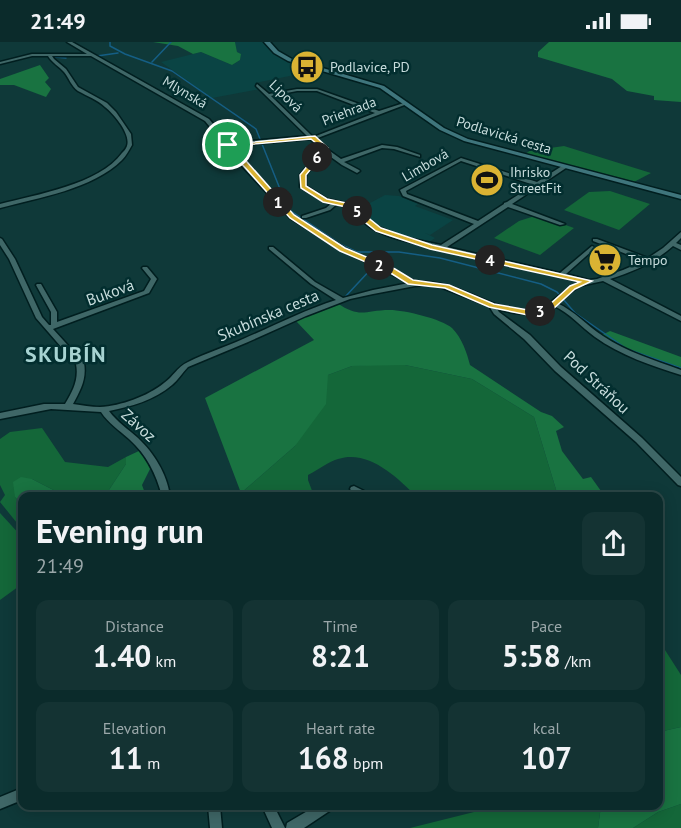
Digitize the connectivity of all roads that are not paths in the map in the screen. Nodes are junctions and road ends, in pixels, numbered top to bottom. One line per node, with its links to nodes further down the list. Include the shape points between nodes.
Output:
1 (69, 42): 3 (street, Mlynská)
2 (267, 42): 8 (main road, Podlavická cesta, via 290,60 373,83)
3 (91, 55): 4 (street); 11 (street, Mlynská, via 207,120)
4 (50, 56): 5 (street, via 32,55); 21 (street, via 76,88 108,107 129,134 130,145 116,164 92,178)
5 (0, 63)
6 (257, 85): 7 (street, Lipová)
7 (268, 95): 9 (street, via 317,90); 10 (street, Lipová)
8 (405, 103): 9 (street, Priehrada); 15 (main road, Podlavická cesta, via 456,136)
9 (379, 113): 10 (street, Priehrada)
10 (313, 138): 11 (street, Priehrada); 12 (street, Lipová)
11 (228, 145): 38 (street, Mlynská, via 292,217 343,249)
12 (325, 148): 14 (street, Lipová); 19 (street, via 305,172 302,184 314,195)
13 (418, 156): 14 (street, via 382,146)
14 (340, 161): 16 (street, Lipová)
15 (564, 167): 17 (street); 18 (main road, Podlavická cesta)
16 (357, 171)
17 (537, 184): 20 (street); 23 (street, Limbová, via 461,159 403,190 405,195)
18 (681, 197)
19 (337, 202): 22 (street); 32 (street, via 353,208 379,230)
20 (506, 204): 23 (street); 24 (street)
21 (0, 206)
22 (304, 218)
23 (478, 223): 32 (street)
24 (562, 224)
25 (681, 234): 28 (street)
26 (0, 240): 44 (street, via 39,318)
27 (596, 240): 33 (street)
28 (673, 243): 31 (street); 33 (street)
29 (271, 248): 40 (street, via 313,283)
30 (592, 248): 35 (street)
31 (681, 248)
32 (440, 249): 35 (street)
33 (648, 260): 36 (street)
34 (145, 268): 44 (street, Buková, via 154,279 147,292)
35 (561, 275): 37 (street)
36 (604, 279): 37 (street); 43 (street)
37 (588, 281): 41 (street)
38 (416, 284): 40 (street, Skubínska cesta); 42 (street, Skubínska cesta, via 446,286)
39 (39, 285): 44 (street, via 54,312)
40 (342, 300): 47 (street, Skubínska cesta, via 187,364 159,391)
41 (557, 302): 42 (street, Skubínska cesta, via 543,311 528,313); 45 (street, via 616,347)
42 (492, 306): 49 (street, Pod Stráňou)
43 (681, 319)
44 (51, 327): 46 (street, via 82,370 78,389)
45 (681, 373)
46 (67, 407): 47 (street, Skubínska cesta); 48 (street, Skubínska cesta, via 46,407)
47 (104, 410): 51 (street, Závoz, via 152,459)
48 (0, 417)
49 (681, 483)
50 (354, 489): 52 (street)
51 (165, 492)
52 (360, 492)
53 (18, 796): 54 (street)
54 (0, 803)
55 (214, 810): 58 (street)
56 (270, 810): 59 (street)
57 (321, 810): 60 (street)
58 (216, 828)
59 (279, 828)
60 (292, 828)

